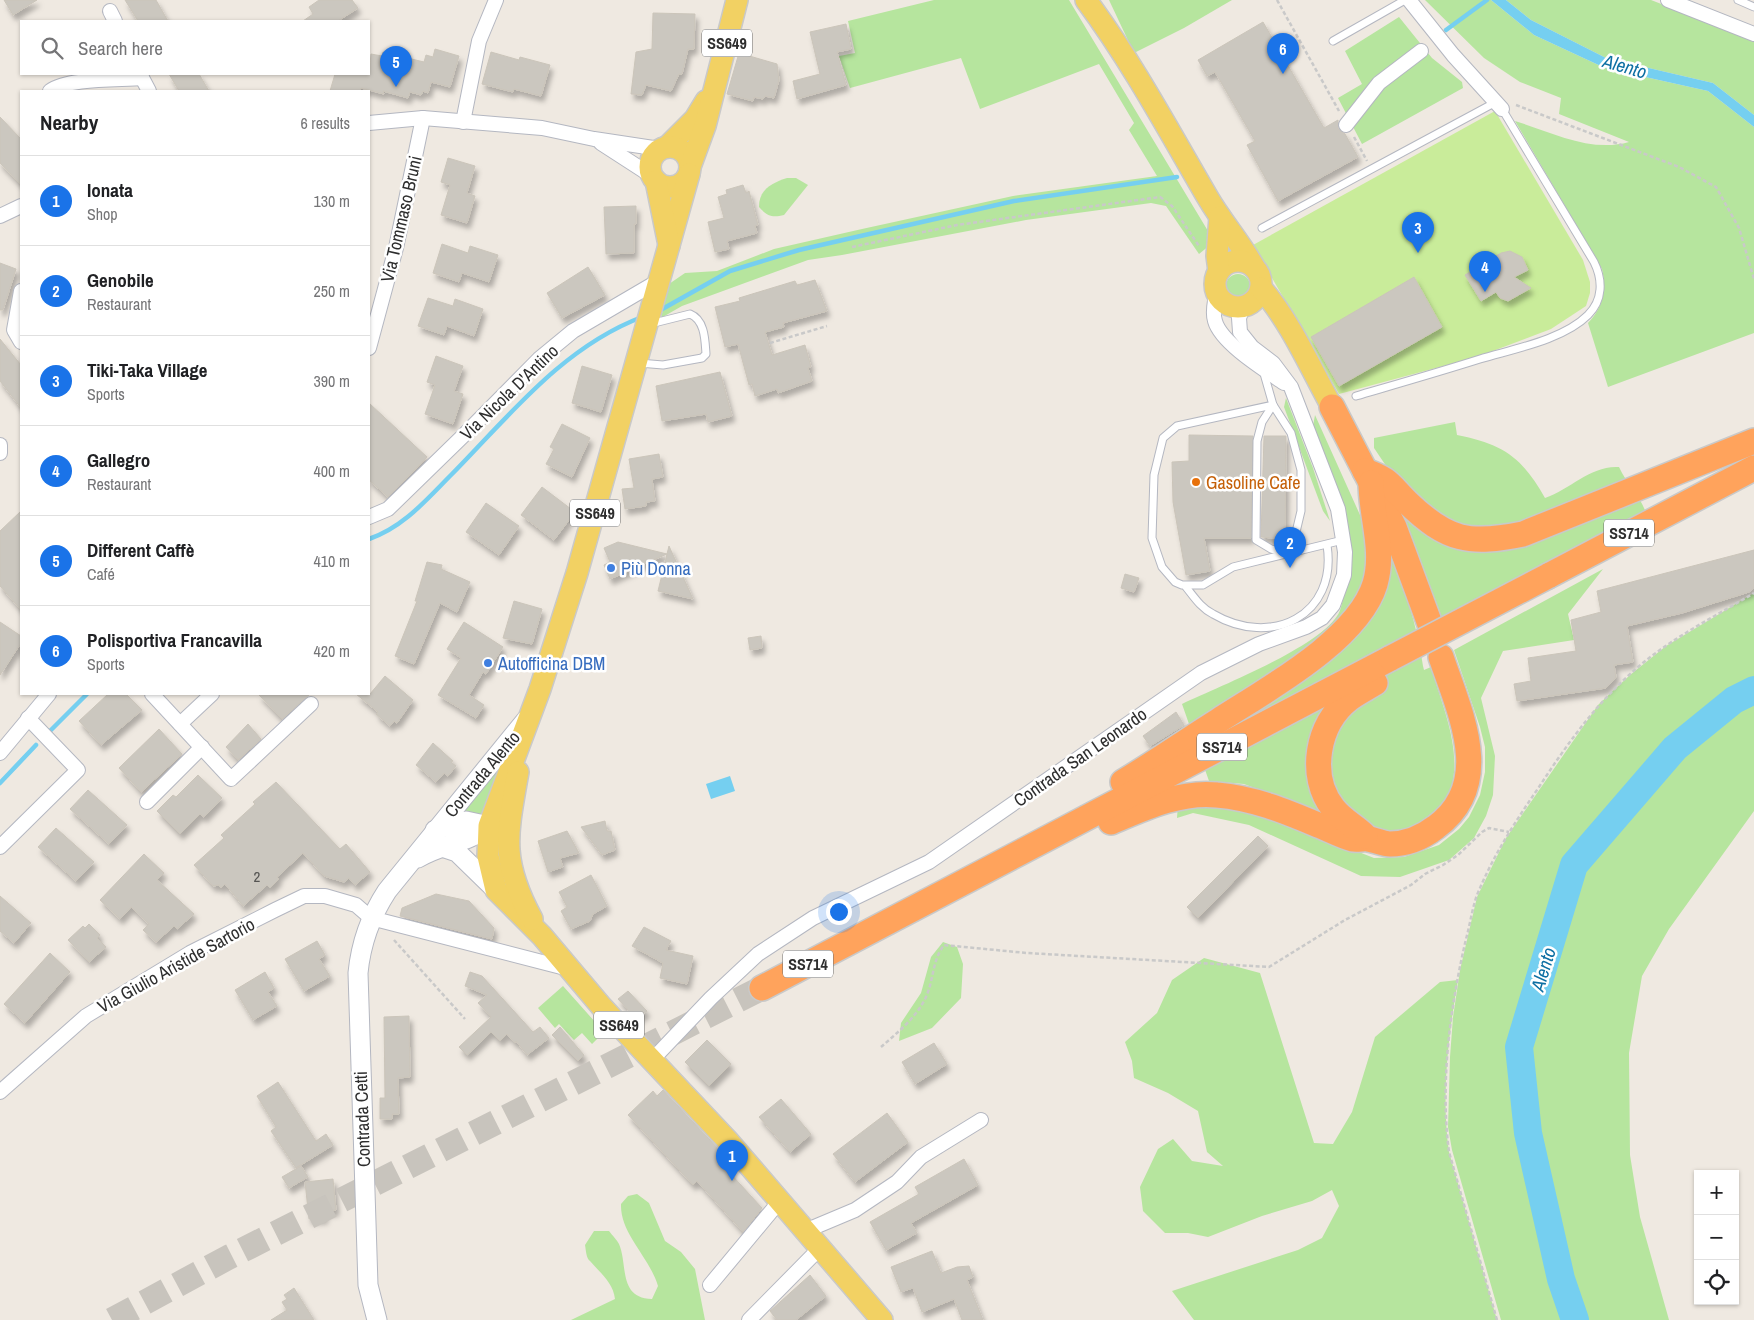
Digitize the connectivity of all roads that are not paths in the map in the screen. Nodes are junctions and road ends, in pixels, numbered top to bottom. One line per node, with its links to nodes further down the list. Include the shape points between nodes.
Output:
1 (496, 0): 20 (street, via 479,41)
2 (737, 0): 15 (main road, SS649)
3 (1086, 0): 11 (main road)
4 (1100, 0): 11 (main road)
5 (1405, 0): 12 (lane)
6 (1409, 0): 18 (street)
7 (1668, 0): 10 (street)
8 (1738, 0): 9 (lane)
9 (1754, 7)
10 (1754, 34)
11 (1113, 36): 29 (main road)
12 (1333, 41)
13 (1421, 51): 22 (street, via 1379,83)
14 (141, 76): 16 (street, via 78,83); 17 (street)
15 (716, 86): 24 (main road, SS649, via 695,118); 25 (main road, SS649)
16 (51, 90)
17 (148, 90)
18 (1496, 102): 30 (lane); 45 (lane, via 1594,262 1601,284 1596,305 1577,324 1534,343)
19 (422, 118): 20 (street); 21 (street); 40 (street, Via Tommaso Bruni, via 396,248)
20 (462, 122): 23 (street, via 542,128)
21 (370, 123)
22 (1346, 125)
23 (594, 139): 24 (street); 26 (street)
24 (664, 148): 25 (main road, via 680,149 686,154); 26 (main road, SS649, via 652,158 650,170)
25 (689, 170): 26 (main road, via 685,180 674,186 661,185); 31 (main road, SS649)
26 (654, 179): 31 (main road, SS649)
27 (20, 206): 28 (street)
28 (0, 216)
29 (1220, 217): 32 (main road); 33 (main road)
30 (1262, 228)
31 (669, 247): 34 (main road, SS649)
32 (1254, 267): 33 (main road, via 1240,261 1232,262); 37 (main road, via 1259,273)
33 (1219, 271): 35 (main road, via 1215,278)
34 (657, 289): 38 (main road, SS649); 51 (street, Via Nicola D'Antino, via 573,331 539,359 396,502)
35 (1216, 294): 37 (main road, via 1230,307); 43 (street, via 1214,315 1219,331)
36 (20, 297): 39 (street, via 14,330)
37 (1252, 300): 41 (street, Contrada San Leonardo, via 1239,318 1240,332); 47 (main road, via 1296,344)
38 (646, 330): 42 (main road, SS649); 42 (lane, via 690,314 701,324 706,354 702,358 662,365)
39 (20, 340)
40 (370, 344)
41 (1252, 347): 43 (lane); 44 (street, Contrada San Leonardo, via 1273,362)
42 (636, 363): 63 (main road, SS649, via 577,573)
43 (1262, 368): 44 (street); 46 (lane)
44 (1291, 387): 52 (street, Contrada San Leonardo, via 1338,509)
45 (1356, 396)
46 (1273, 405): 54 (lane, via 1291,433 1301,470 1300,511); 54 (lane, via 1262,422 1257,441 1256,540); 55 (lane, via 1177,426 1163,438 1154,475 1152,538 1166,574)
47 (1332, 407): 50 (highway)
48 (1754, 441): 50 (highway, via 1523,534 1485,540 1456,537 1430,523 1384,477)
49 (1754, 468): 58 (highway, SS714, bridge)
50 (1368, 477): 56 (highway, via 1403,547); 71 (highway, via 1379,555 1377,573 1370,595 1350,625 1289,676 1075,810)
51 (370, 518)
52 (1343, 540): 53 (lane); 81 (street, Contrada San Leonardo, via 1344,575 1340,591 1322,618 1201,673 929,862 813,918 758,954)
53 (1327, 545): 54 (lane); 55 (lane, via 1329,559 1325,584 1309,611 1273,628 1252,627 1213,614 1198,603)
54 (1291, 553): 55 (lane, via 1234,567 1203,585)
55 (1186, 587)
56 (1431, 627)
57 (1441, 657): 73 (highway, via 1469,751 1470,768 1464,795 1444,822 1415,840 1391,844)
58 (1391, 658): 71 (highway, SS714); 73 (highway, via 1380,680 1348,700 1331,722 1319,752 1317,768 1326,796 1343,819)
59 (48, 695): 64 (street)
60 (153, 695): 65 (street)
61 (211, 695): 65 (street)
62 (311, 704): 66 (street, via 231,779)
63 (528, 717): 69 (main road, SS649); 70 (main road, SS649); 72 (main road, Contrada Alento)
64 (28, 718): 67 (street); 74 (street, via 78,770)
65 (180, 724): 66 (street)
66 (202, 747): 68 (street)
67 (0, 753)
68 (147, 802)
69 (513, 802): 70 (main road); 75 (main road, SS649)
70 (489, 826): 72 (main road, Contrada Alento, via 466,821); 75 (main road, SS649, via 501,836); 76 (main road, SS649, via 488,856)
71 (1053, 835): 73 (highway, via 1088,831 1191,794 1215,794 1249,799 1354,839); 80 (highway, SS714)
72 (437, 838): 76 (main road, via 457,852); 77 (main road, Contrada Alento, via 408,864 387,891)
73 (1369, 839)
74 (0, 847)
75 (508, 850): 78 (main road, SS649, via 514,881)
76 (496, 890): 78 (main road, SS649)
77 (379, 920): 79 (street); 82 (street, Via Giulio Aristide Sartorio, via 356,905 326,896 304,896 190,953 86,1016); 88 (main road, Contrada Cetti, via 359,957 358,1018 368,1275)
78 (542, 936): 79 (main road, SS649)
79 (570, 969): 81 (main road, SS649)
80 (762, 988)
81 (653, 1059): 84 (main road, SS649)
82 (0, 1092)
83 (981, 1120): 85 (street, via 921,1157 896,1182 855,1210)
84 (779, 1202): 85 (main road, SS649); 87 (street)
85 (805, 1232): 86 (main road, SS649)
86 (820, 1248): 89 (street); 90 (main road, SS649)
87 (710, 1285)
88 (377, 1320)
89 (749, 1320)
90 (882, 1320)

